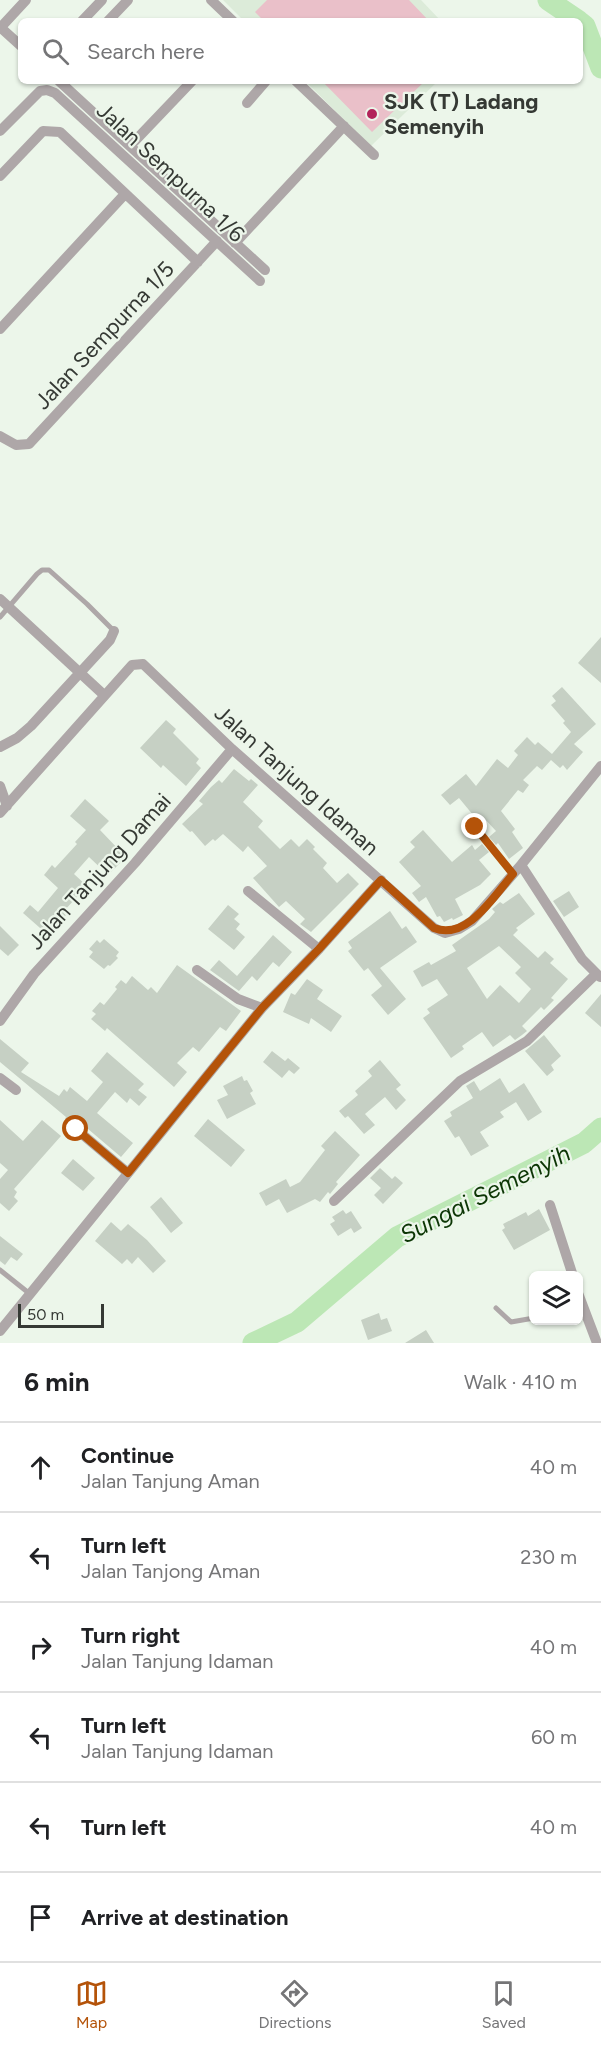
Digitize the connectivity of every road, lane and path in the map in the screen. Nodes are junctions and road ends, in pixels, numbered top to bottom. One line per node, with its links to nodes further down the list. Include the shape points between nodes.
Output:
1 (26, 0): 8 (street)
2 (102, 0): 5 (street)
3 (128, 0): 6 (street)
4 (211, 0): 7 (street)
5 (85, 18)
6 (111, 18)
7 (230, 18)
8 (0, 27): 9 (street)
9 (18, 43)
10 (62, 84): 17 (street)
11 (189, 84): 17 (street)
12 (263, 84): 14 (street)
13 (299, 84): 15 (street)
14 (247, 103)
15 (344, 126): 18 (street); 22 (street)
16 (0, 131): 21 (street, Jalan Sempurna 1/6, via 40,91 55,93)
17 (130, 146): 22 (street)
18 (374, 155)
19 (0, 176): 20 (street, via 43,131 60,132)
20 (125, 194): 23 (street); 26 (street)
21 (217, 241): 23 (street, Jalan Sempurna 1/5); 25 (street, Jalan Sempurna 1/6)
22 (235, 243): 24 (street)
23 (198, 262): 27 (street, Jalan Sempurna 1/5, via 29,444 16,445)
24 (265, 270)
25 (260, 281)
26 (0, 329)
27 (0, 436)
28 (4, 603): 29 (lane); 30 (lane, via 42,570 49,570); 31 (street)
29 (0, 617)
30 (114, 631): 31 (street)
31 (80, 673): 32 (street); 33 (street, via 31,726)
32 (104, 696): 34 (street, Jalan Tanjung Idaman, via 132,664 143,664); 38 (street)
33 (0, 747)
34 (232, 748): 42 (street, Jalan Tanjung Idaman); 48 (street, Jalan Tanjung Damai, via 34,974)
35 (601, 766): 36 (street, Jalan Tanjung Idaman)
36 (595, 779): 40 (street, Jalan Tanjung Idaman)
37 (0, 786): 38 (street)
38 (3, 810)
39 (475, 827): 41 (lane)
40 (521, 865): 41 (street, Jalan Tanjung Idaman); 46 (street, via 582,959)
41 (513, 874): 42 (street, Jalan Tanjung Idaman, via 472,921 445,933 434,928)
42 (381, 880): 44 (street)
43 (248, 891): 44 (street)
44 (319, 949): 47 (street)
45 (196, 970): 47 (street, via 238,999)
46 (599, 976): 53 (street, via 527,1041 459,1081)
47 (262, 1008): 52 (street)
48 (0, 1022)
49 (0, 1078): 50 (street)
50 (16, 1090)
51 (76, 1129): 52 (street)
52 (128, 1173): 57 (street)
53 (334, 1201)
54 (550, 1205): 56 (street)
55 (0, 1270): 57 (lane)
56 (572, 1271)
57 (30, 1294): 61 (street)
58 (496, 1308): 60 (lane, via 511,1322)
59 (583, 1308): 62 (street)
60 (529, 1318)
61 (0, 1331)
62 (597, 1343)

